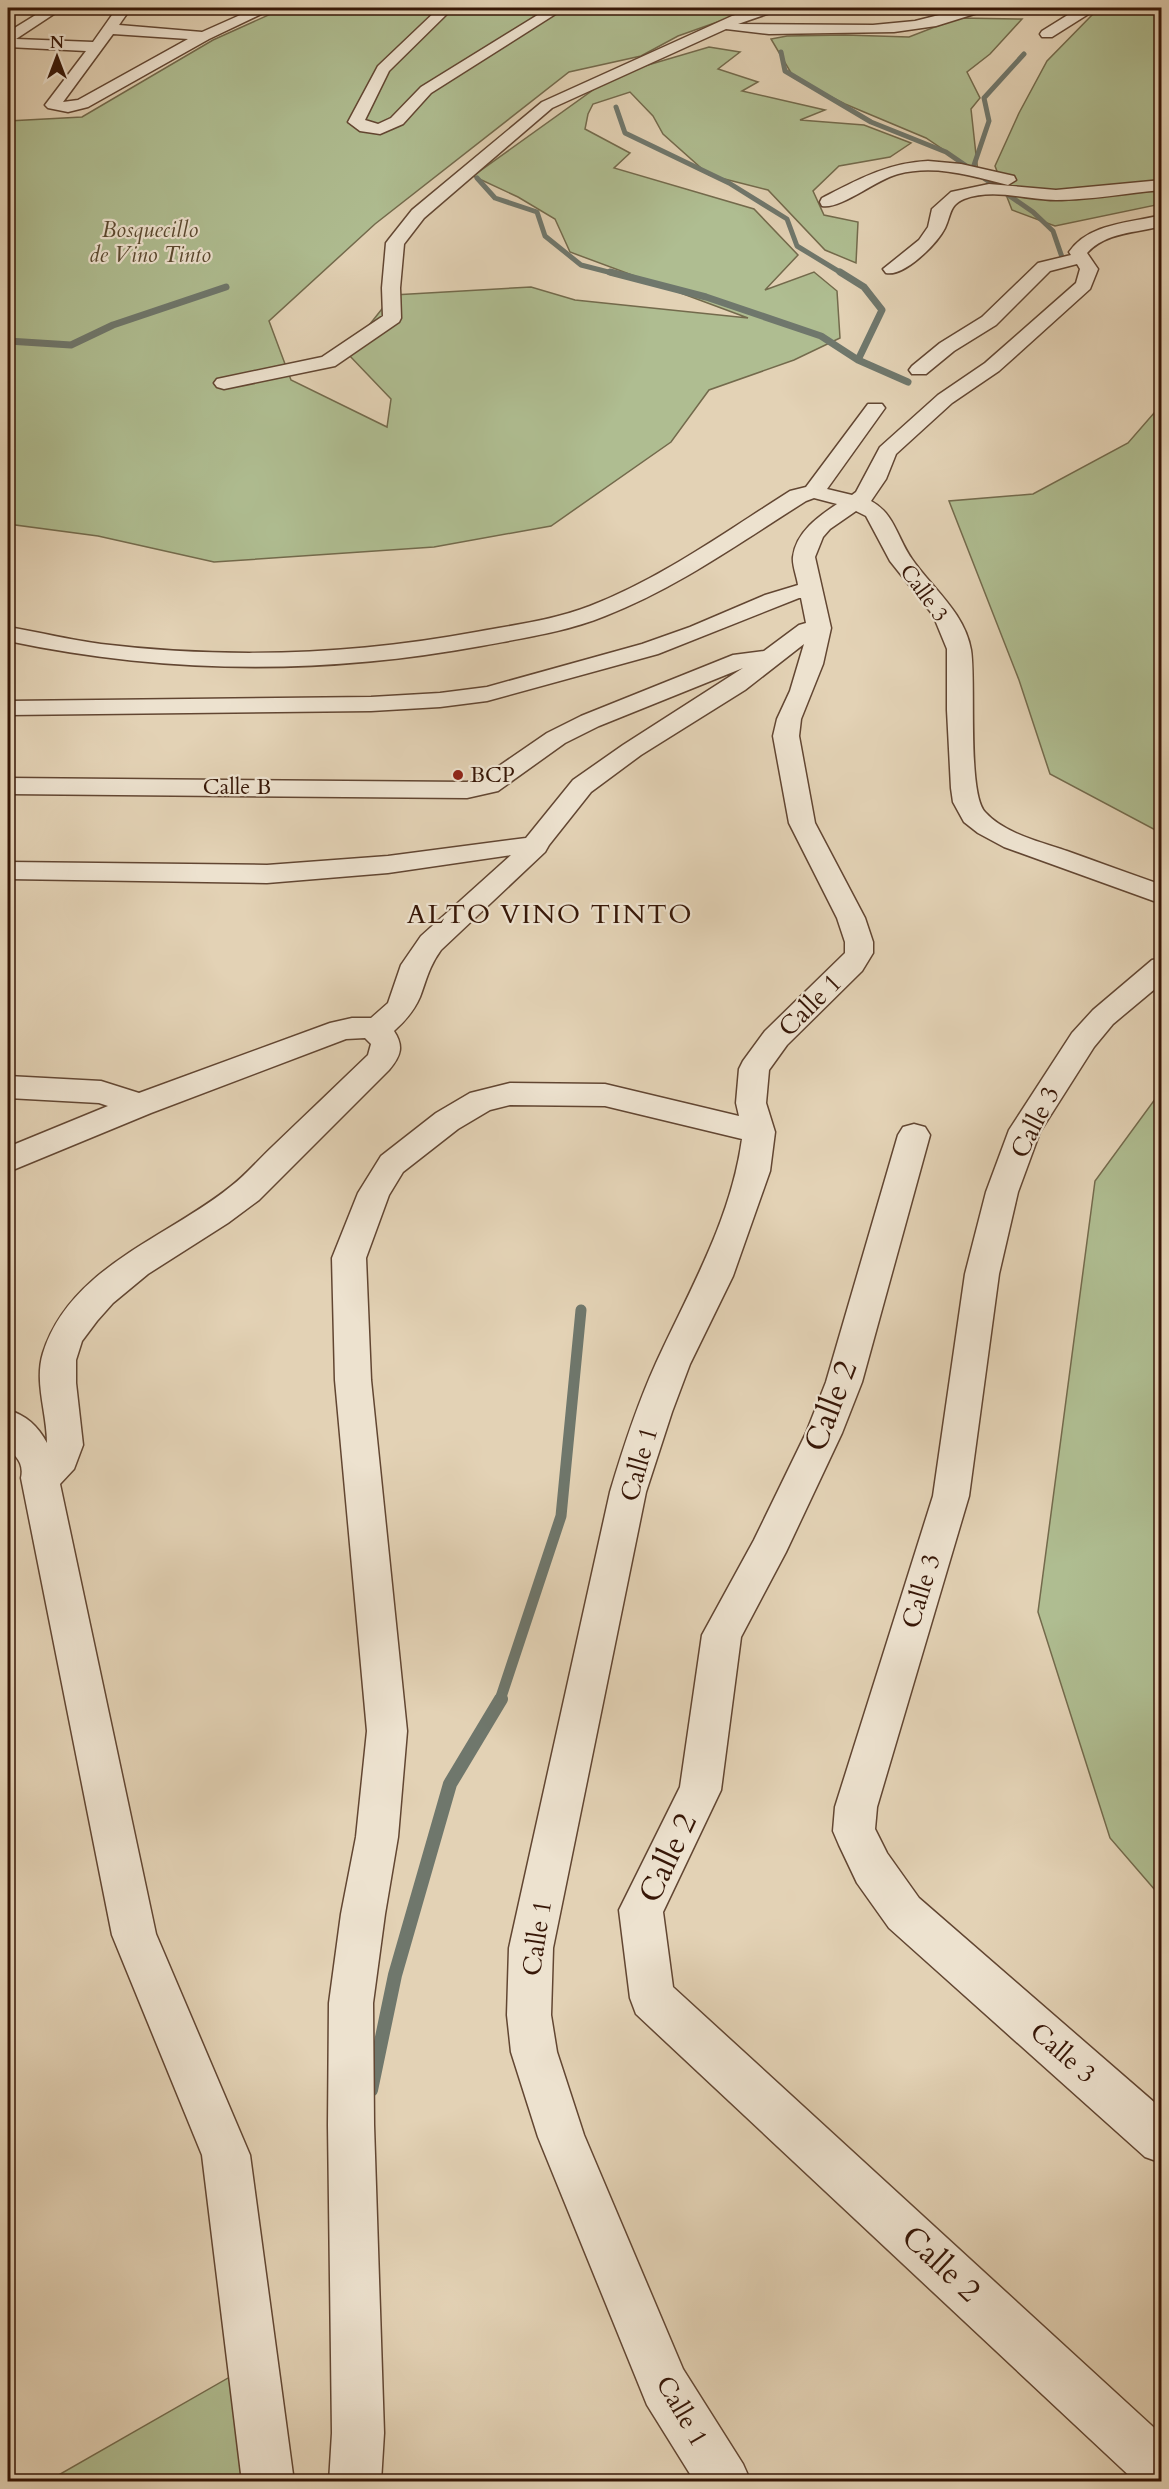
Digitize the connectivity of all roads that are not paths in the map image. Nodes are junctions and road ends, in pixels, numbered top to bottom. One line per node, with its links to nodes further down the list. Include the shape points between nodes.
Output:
1 (56, 8): 14 (street)
2 (124, 8): 11 (street)
3 (267, 8): 13 (street)
4 (446, 8): 5 (street, via 383,69 356,122 380,129 397,121 426,90)
5 (558, 8)
6 (732, 8): 10 (street, via 721,15)
7 (979, 8): 10 (street, via 928,25 890,29 763,29)
8 (1091, 8): 12 (street)
9 (777, 12): 10 (street)
10 (727, 25): 24 (street, via 547,105 418,214 395,243 392,318 328,362)
11 (110, 29): 13 (street); 16 (street)
12 (1047, 34)
13 (204, 36): 16 (street, via 83,104 53,105)
14 (8, 38)
15 (8, 43): 16 (street)
16 (98, 47)
17 (1161, 185): 18 (street)
18 (1058, 194): 19 (street, via 984,172 917,167 881,174); 22 (street, via 989,189 957,196 941,209 937,226 925,244)
19 (828, 202)
20 (1161, 220): 21 (street, via 1096,237 1078,252)
21 (1081, 258): 23 (street, via 1044,267 989,321 947,346); 27 (street, Calle 1, via 1089,269 1084,285 992,367 945,399 887,451 875,479)
22 (892, 269)
23 (919, 370)
24 (224, 383)
25 (875, 408): 26 (street)
26 (814, 492): 27 (street); 30 (street, via 798,496 657,584 596,612 438,646 323,659 215,659 66,646)
27 (856, 502): 28 (street, Calle 1, via 822,524 812,536 804,557); 36 (street, Calle 3, via 875,512 901,561 944,613 958,649 964,788 973,816 1013,841)
28 (810, 590): 29 (street, Calle 1); 32 (street, via 773,600 650,649 487,694 371,704)
29 (819, 628): 31 (street, via 807,630); 41 (street, Calle 1, via 812,664 786,736 802,823 851,918 860,953 776,1038 754,1069 751,1103)
30 (8, 634)
31 (773, 658): 33 (street, Calle B, via 741,660 590,721 556,738 489,785 467,790); 34 (street, via 582,786)
32 (8, 708)
33 (8, 786)
34 (536, 846): 35 (street, via 269,874); 38 (street, via 431,943 415,965 399,1009)
35 (8, 870)
36 (1161, 895)
37 (1161, 967): 46 (street, Calle 3, via 1103,1017 1083,1040 1025,1130 1002,1192 982,1274 951,1496 856,1807 854,1831 872,1868 904,1913)
38 (376, 1031): 40 (street, via 355,1027 340,1030); 45 (street, via 383,1036 386,1052 237,1201 110,1284 74,1325 58,1367 67,1444 61,1463)
39 (8, 1087): 40 (street, via 101,1092)
40 (140, 1105): 43 (street)
41 (759, 1132): 49 (street, via 605,1095 510,1095 481,1101 447,1121 392,1164 374,1193 349,1258 354,1392 387,1731 377,1838 351,2003 358,2433); 50 (street, Calle 1, via 754,1171 740,1214 658,1402 628,1492 531,1948 529,1994 534,2052 574,2170 665,2387)
42 (914, 1134): 48 (street, Calle 2, via 844,1382 781,1523 722,1635 700,1790 641,1910 652,1998)
43 (8, 1160)
44 (8, 1425): 45 (street, via 33,1449)
45 (39, 1478): 47 (street, via 134,1935 226,2155)
46 (1161, 2139)
47 (266, 2468)
48 (1161, 2471)
49 (355, 2481)
50 (725, 2481)

